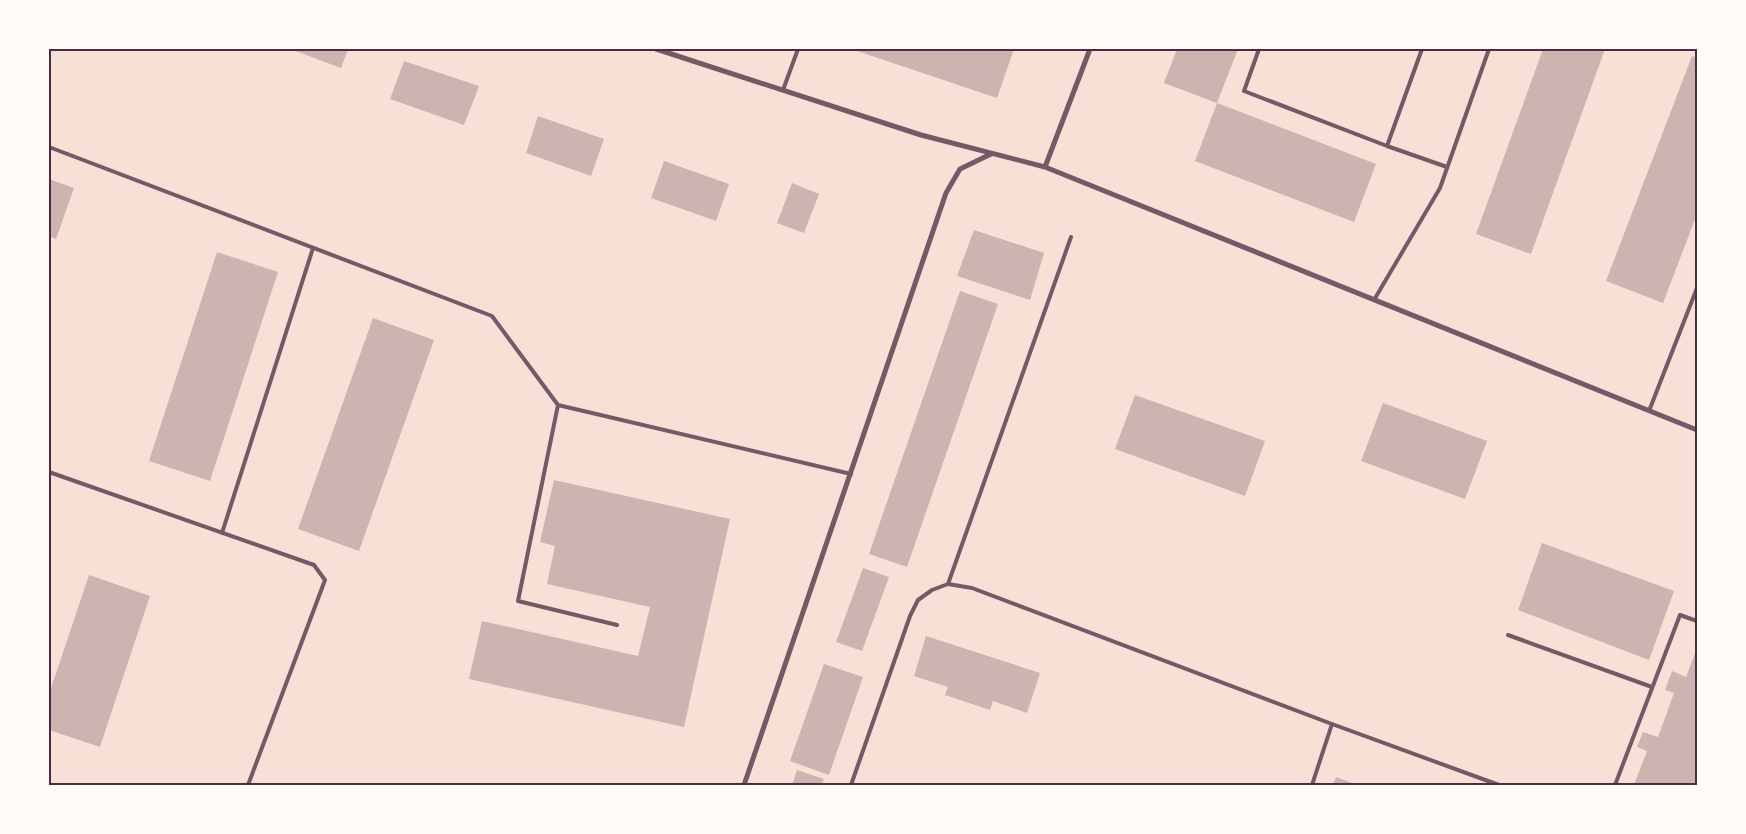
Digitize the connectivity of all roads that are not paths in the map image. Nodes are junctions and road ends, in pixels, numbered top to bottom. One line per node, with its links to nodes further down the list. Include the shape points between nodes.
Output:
1 (656, 49): 7 (street)
2 (798, 49): 7 (lane)
3 (1090, 49): 11 (street)
4 (1259, 49): 8 (lane, via 1244,91)
5 (1422, 49): 8 (lane)
6 (1489, 49): 12 (lane)
7 (783, 90): 10 (street, via 921,135)
8 (1387, 146): 12 (lane)
9 (49, 147): 14 (lane)
10 (992, 154): 11 (street); 21 (street, via 960,169 946,193)
11 (1045, 167): 16 (street)
12 (1447, 167): 16 (lane, via 1440,188)
13 (1071, 237): 23 (lane)
14 (313, 248): 17 (lane, via 492,316); 22 (lane)
15 (1697, 288): 18 (lane)
16 (1374, 300): 18 (street)
17 (558, 405): 21 (lane); 25 (lane, via 518,601)
18 (1650, 411): 19 (street)
19 (1697, 430)
20 (49, 472): 22 (lane)
21 (850, 474): 30 (street)
22 (222, 533): 29 (lane, via 314,565 325,580)
23 (948, 584): 28 (lane, via 972,588); 31 (lane, via 918,600 910,616)
24 (1697, 621): 27 (lane, via 1680,615)
25 (617, 625)
26 (1508, 635): 27 (lane)
27 (1652, 687): 34 (lane)
28 (1332, 724): 32 (lane); 33 (lane)
29 (248, 785)
30 (744, 785)
31 (851, 785)
32 (1312, 785)
33 (1499, 785)
34 (1615, 785)

